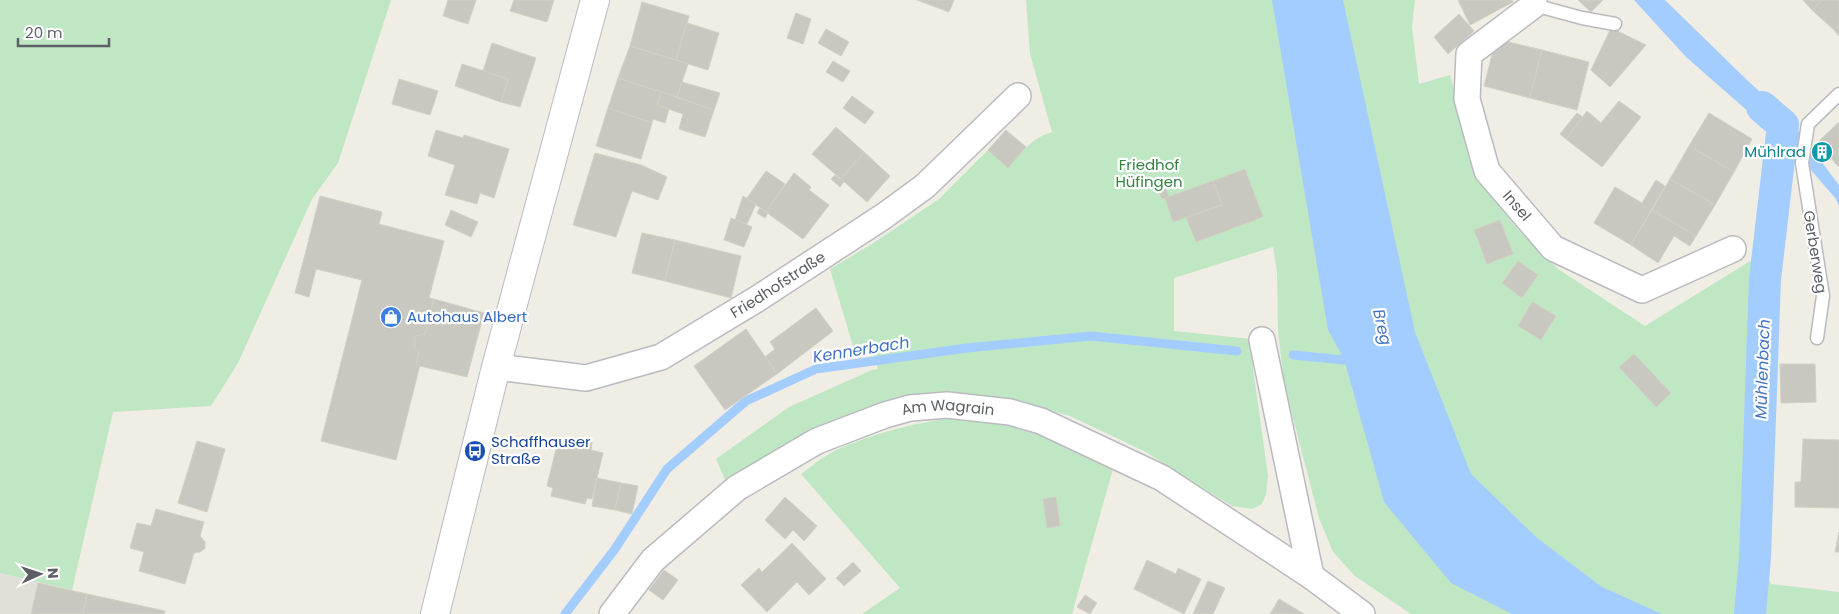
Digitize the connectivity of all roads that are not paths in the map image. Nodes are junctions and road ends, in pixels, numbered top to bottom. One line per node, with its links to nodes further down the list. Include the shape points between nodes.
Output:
1 (595, 0): 9 (main road)
2 (1534, 2): 3 (lane, via 1582,18); 6 (street, Insel, via 1469,54 1466,99 1486,171 1554,248 1642,290)
3 (1615, 24)
4 (1839, 94): 7 (lane, Gerberweg, via 1808,124 1802,165 1823,296)
5 (1018, 96): 9 (street, Friedhofstraße, via 925,186 884,216 757,299 661,356 586,378)
6 (1733, 249)
7 (1817, 338)
8 (1262, 340): 10 (street)
9 (496, 367): 11 (main road)
10 (1311, 576): 12 (street, Am Wagrain, via 1162,478 1090,443 1041,421 1010,412 947,405 910,408 817,441 736,488 654,560); 13 (street, Am Wagrain)
11 (436, 614)
12 (612, 614)
13 (1362, 614)

